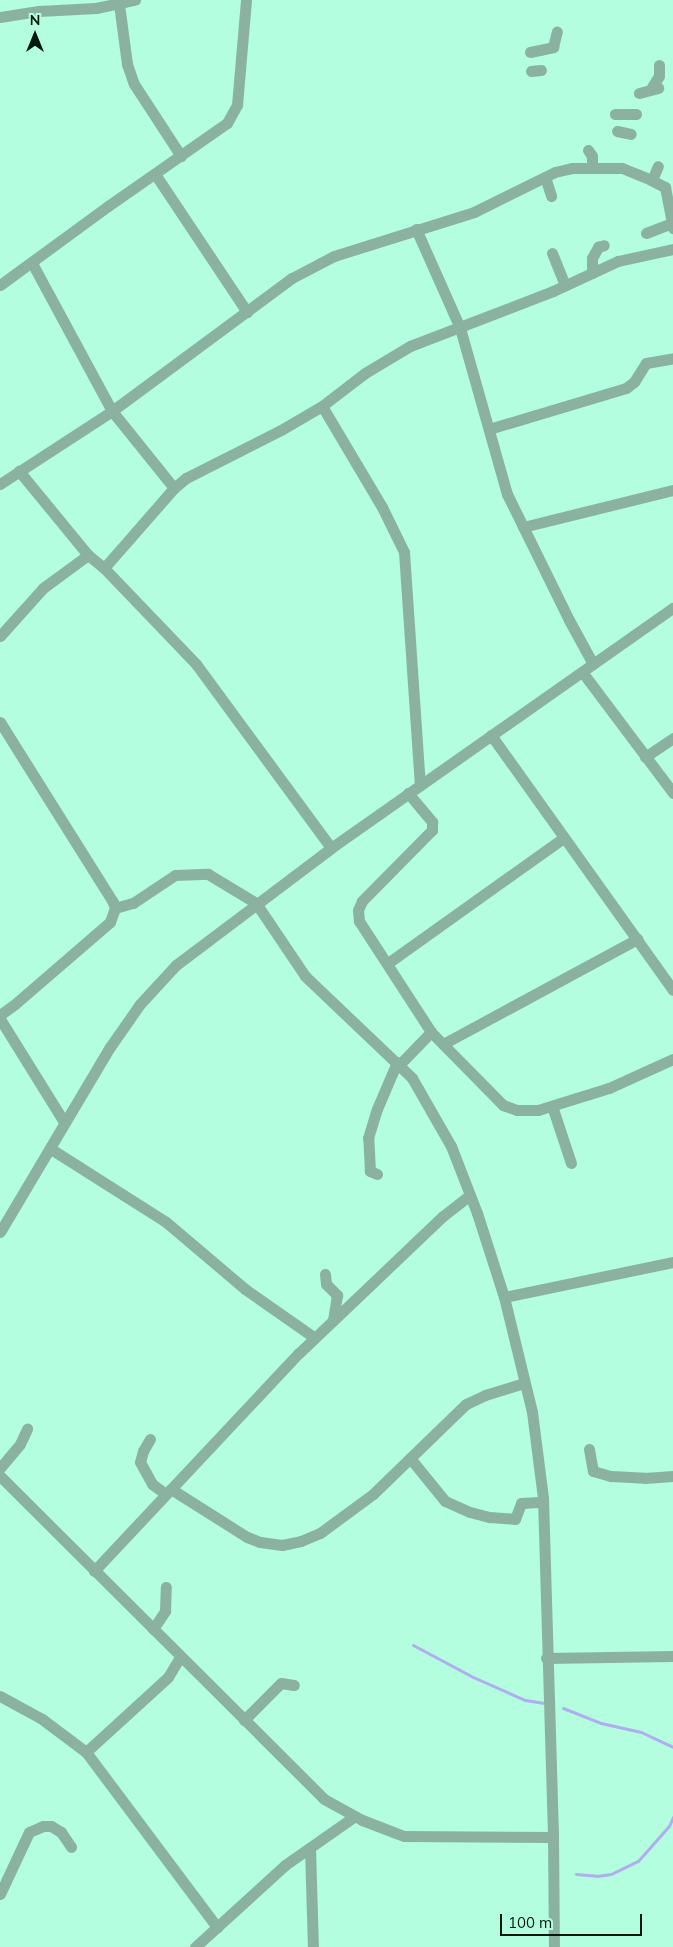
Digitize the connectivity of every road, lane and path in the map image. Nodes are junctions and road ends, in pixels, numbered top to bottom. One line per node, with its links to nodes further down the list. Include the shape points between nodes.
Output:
1 (135, 0): 3 (street)
2 (246, 0): 15 (street, via 235,111 227,123)
3 (119, 4): 4 (street); 15 (street, via 127,64 134,84)
4 (64, 5): 5 (street)
5 (0, 17)
6 (557, 31): 7 (street, via 553,47)
7 (530, 52)
8 (659, 65): 9 (street, via 655,88)
9 (639, 93)
10 (615, 114): 11 (street)
11 (636, 114)
12 (617, 131): 13 (street)
13 (631, 134)
14 (588, 150): 17 (street, via 592,156)
15 (180, 156): 18 (street)
16 (658, 166): 20 (street)
17 (592, 168): 19 (street, via 573,168); 20 (street, via 622,168)
18 (155, 174): 28 (street); 32 (street)
19 (545, 177): 21 (street); 23 (street, via 474,212)
20 (652, 180): 22 (street, via 665,187)
21 (551, 196)
22 (672, 226): 24 (street)
23 (416, 229): 32 (street, via 334,256 292,278); 33 (street)
24 (646, 233)
25 (604, 245): 29 (street, via 592,258)
26 (673, 250): 29 (street, via 618,261)
27 (552, 253): 31 (street)
28 (32, 263): 30 (street); 36 (street)
29 (592, 273): 31 (street)
30 (0, 285)
31 (565, 286): 33 (street)
32 (247, 312): 36 (street)
33 (460, 328): 35 (street, via 410,346 365,373); 37 (street)
34 (673, 358): 37 (street, via 646,363 626,388)
35 (322, 406): 40 (street, via 186,478); 53 (street, via 382,507 404,552)
36 (112, 410): 38 (street); 40 (street)
37 (489, 429): 42 (street, via 507,494)
38 (20, 471): 39 (street); 43 (street)
39 (0, 484)
40 (174, 488): 44 (street)
41 (673, 490): 42 (street)
42 (523, 527): 47 (street)
43 (88, 555): 44 (street); 46 (street, via 43,588)
44 (104, 568): 57 (street, via 196,664)
45 (673, 608): 47 (street)
46 (0, 636)
47 (594, 664): 48 (street)
48 (583, 672): 50 (street); 52 (street)
49 (0, 722): 59 (street)
50 (491, 735): 53 (street); 56 (street)
51 (673, 738): 52 (street)
52 (645, 756): 55 (street)
53 (420, 785): 54 (street)
54 (408, 793): 57 (street); 61 (street, via 432,822 432,830 368,894 358,910 359,922)
55 (673, 793)
56 (564, 838): 60 (street); 61 (street)
57 (331, 848): 58 (street)
58 (256, 903): 59 (street, via 208,874 175,875 133,903); 68 (street, via 305,976); 70 (street, via 176,965 140,1004)
59 (114, 908): 63 (street, via 110,922)
60 (637, 939): 62 (street); 66 (street)
61 (388, 963): 65 (street)
62 (673, 990)
63 (0, 1014)
64 (0, 1019): 70 (street)
65 (431, 1032): 66 (street); 68 (street)
66 (443, 1044): 69 (street, via 503,1105 517,1110)
67 (673, 1059): 69 (street, via 609,1088)
68 (399, 1063): 73 (street, via 377,1109 368,1138 370,1172); 74 (street, via 412,1078 451,1146)
69 (552, 1106): 72 (street)
70 (64, 1122): 71 (street)
71 (51, 1149): 75 (street); 80 (street, via 166,1222 246,1289)
72 (571, 1162)
73 (377, 1174)
74 (470, 1195): 78 (street); 79 (street, via 443,1216)
75 (0, 1232)
76 (673, 1262): 78 (street)
77 (325, 1274): 79 (street, via 326,1284 337,1295)
78 (504, 1297): 81 (street)
79 (332, 1321): 80 (street)
80 (316, 1338): 89 (street)
81 (524, 1383): 85 (street, via 471,1401); 90 (street, via 532,1412)
82 (27, 1429): 86 (street, via 20,1444)
83 (150, 1439): 89 (street, via 140,1462 152,1484)
84 (589, 1450): 88 (street, via 593,1471 611,1476)
85 (410, 1458): 89 (street, via 373,1494 320,1533 282,1546 247,1538); 90 (street, via 446,1501 470,1512 515,1519 521,1503)
86 (0, 1468)
87 (0, 1476): 91 (street)
88 (673, 1476)
89 (169, 1492): 91 (street)
90 (543, 1502): 96 (street)
91 (94, 1571): 93 (street)
92 (166, 1587): 93 (street, via 165,1611)
93 (152, 1629): 95 (street)
94 (673, 1656): 96 (street)
95 (180, 1657): 99 (street); 100 (street, via 168,1677)
96 (546, 1658): 102 (street)
97 (294, 1685): 99 (street, via 281,1683)
98 (0, 1696): 100 (street, via 42,1718)
99 (244, 1720): 101 (street, via 324,1799)
100 (86, 1752): 106 (street)
101 (355, 1816): 102 (street, via 404,1836); 104 (street)
102 (553, 1837): 109 (street)
103 (71, 1847): 105 (street, via 61,1832 52,1826 29,1832)
104 (310, 1848): 106 (street, via 285,1865); 108 (street)
105 (0, 1894)
106 (217, 1927): 107 (street)
107 (195, 1947)
108 (313, 1947)
109 (554, 1947)

